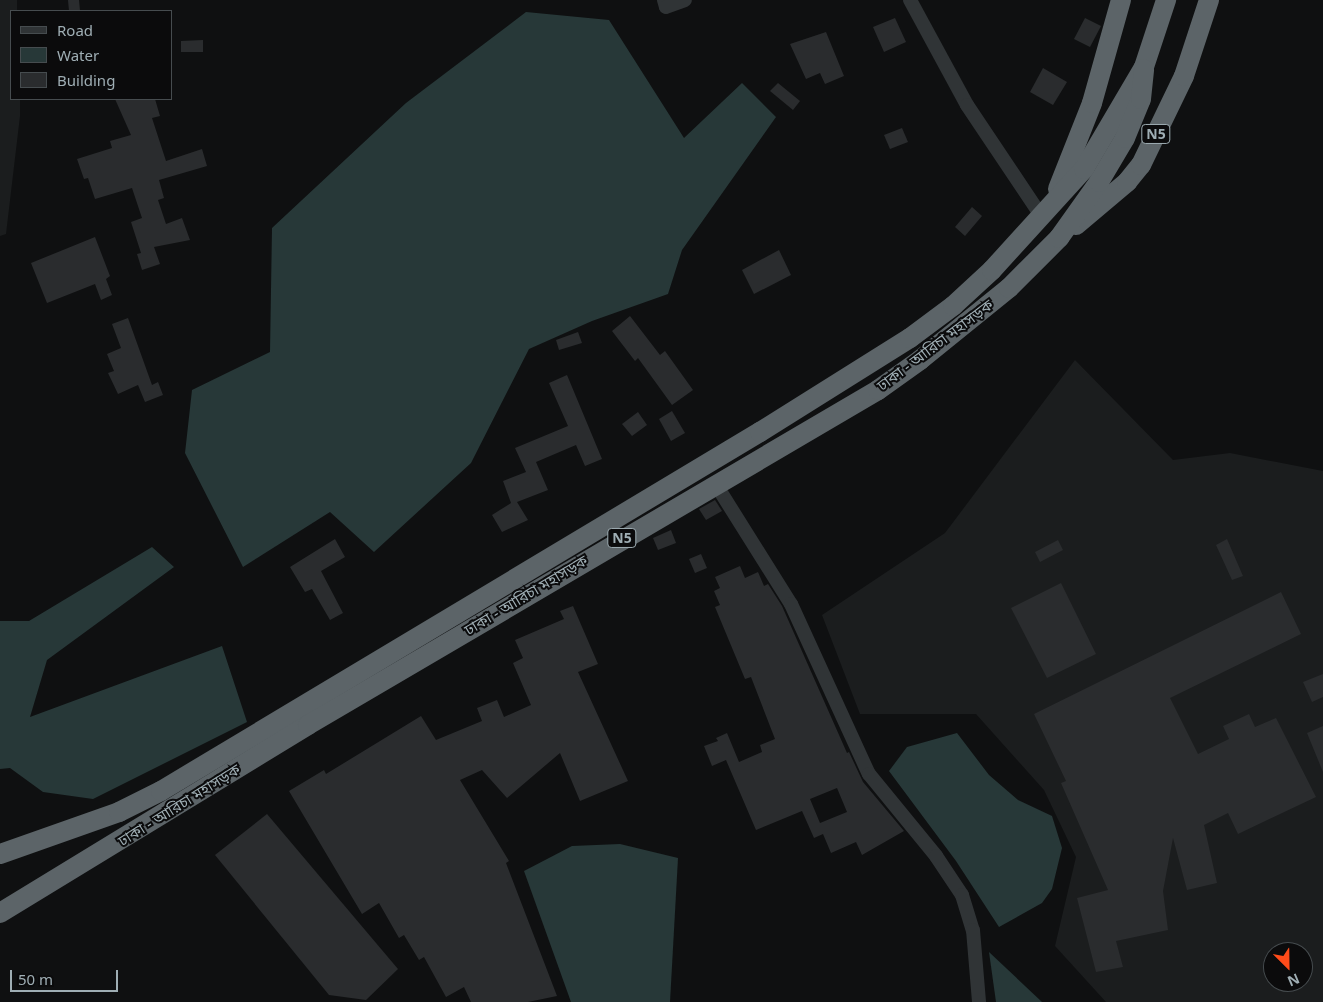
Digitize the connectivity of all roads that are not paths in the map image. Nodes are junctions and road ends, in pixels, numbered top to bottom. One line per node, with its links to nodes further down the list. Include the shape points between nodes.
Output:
1 (664, 0): 2 (street, via 666,7)
2 (685, 0)
3 (910, 0): 8 (street, via 968,105)
4 (1121, 0): 8 (highway, via 1075,151)
5 (1166, 0): 7 (highway, N5)
6 (1209, 0): 9 (highway, ঢাকা - আরিচা মহাসড়ক / N5, via 1184,76 1141,165 1100,206)
7 (1144, 67): 8 (highway, N5, via 1084,169); 9 (highway, ঢাকা - আরিচা মহাসড়ক / N5, via 1141,99 1125,138 1099,182)
8 (1045, 209): 11 (highway, N5, via 992,270 954,306 839,383 160,791 119,812)
9 (1059, 238): 10 (highway, ঢাকা - আরিচা মহাসড়ক / N5, via 1009,288 878,390)
10 (715, 483): 14 (highway, ঢাকা - আরিচা মহাসড়ক / N5, via 308,724); 15 (street, via 791,604 870,774 936,856 962,895 973,930)
11 (38, 840): 12 (highway, N5); 13 (highway)
12 (0, 854)
13 (0, 869)
14 (4, 910)
15 (979, 1002)

